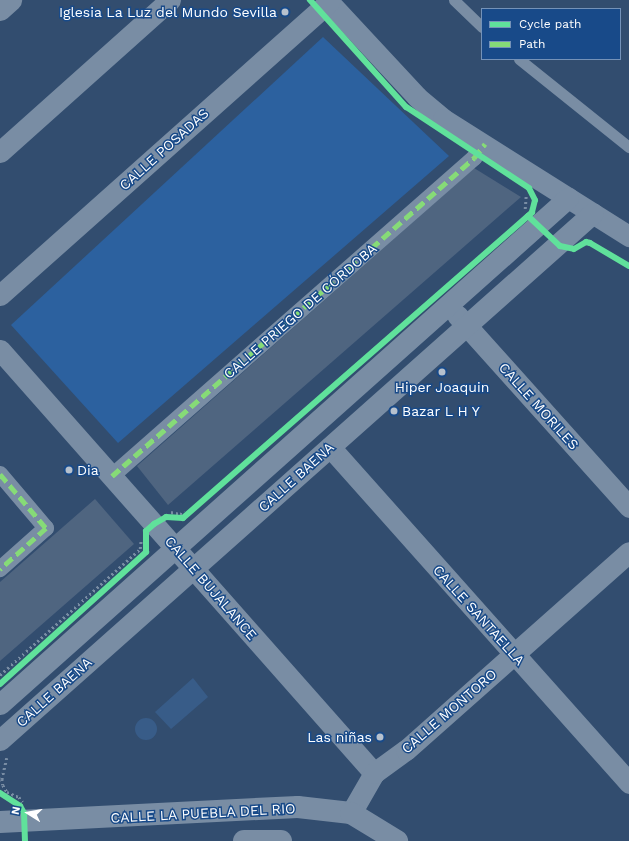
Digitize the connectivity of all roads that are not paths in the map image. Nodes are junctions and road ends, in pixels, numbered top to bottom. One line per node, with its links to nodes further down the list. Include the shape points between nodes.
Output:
1 (11, 0): 5 (street)
2 (170, 0): 10 (street)
3 (454, 0): 6 (lane)
4 (328, 1): 8 (street, via 417,97 443,119); 14 (street, CALLE POSADAS)
5 (0, 10)
6 (481, 26)
7 (520, 60): 9 (lane)
8 (485, 144): 11 (street); 20 (street, CALLE PRIEGO DE CÓRDOBA, via 474,158)
9 (629, 147)
10 (0, 152)
11 (568, 198): 12 (street); 15 (street, CALLE BAENA, via 534,219)
12 (593, 213): 13 (street); 16 (street, CALLE BAENA)
13 (629, 236)
14 (0, 296)
15 (448, 305): 16 (street, CALLE MORILES); 22 (street, CALLE BAENA)
16 (467, 325): 18 (street, CALLE BAENA); 21 (street, CALLE MORILES)
17 (0, 350): 20 (street, CALLE BUJALANCE)
18 (330, 447): 25 (street, CALLE BAENA); 26 (street, CALLE SANTAELLA)
19 (0, 474): 24 (street, via 46,528)
20 (112, 476): 22 (street, CALLE BUJALANCE)
21 (629, 507)
22 (174, 546): 25 (street, CALLE BUJALANCE); 27 (street, CALLE BAENA)
23 (629, 552): 26 (street, CALLE MONTORO)
24 (0, 568)
25 (193, 568): 28 (street, CALLE BAENA); 29 (street, CALLE BUJALANCE)
26 (514, 654): 29 (street, CALLE MONTORO, via 406,750); 30 (street, CALLE SANTAELLA)
27 (0, 704)
28 (3, 746)
29 (374, 773): 31 (street, CALLE MONTORO)
30 (629, 783)
31 (351, 813): 32 (street, CALLE LA PUEBLA DEL RIO, via 298,808 25,814); 35 (street, CALLE LA PUEBLA DEL RIO)
32 (0, 822)
33 (244, 841): 34 (street)
34 (280, 841)
35 (397, 841)

